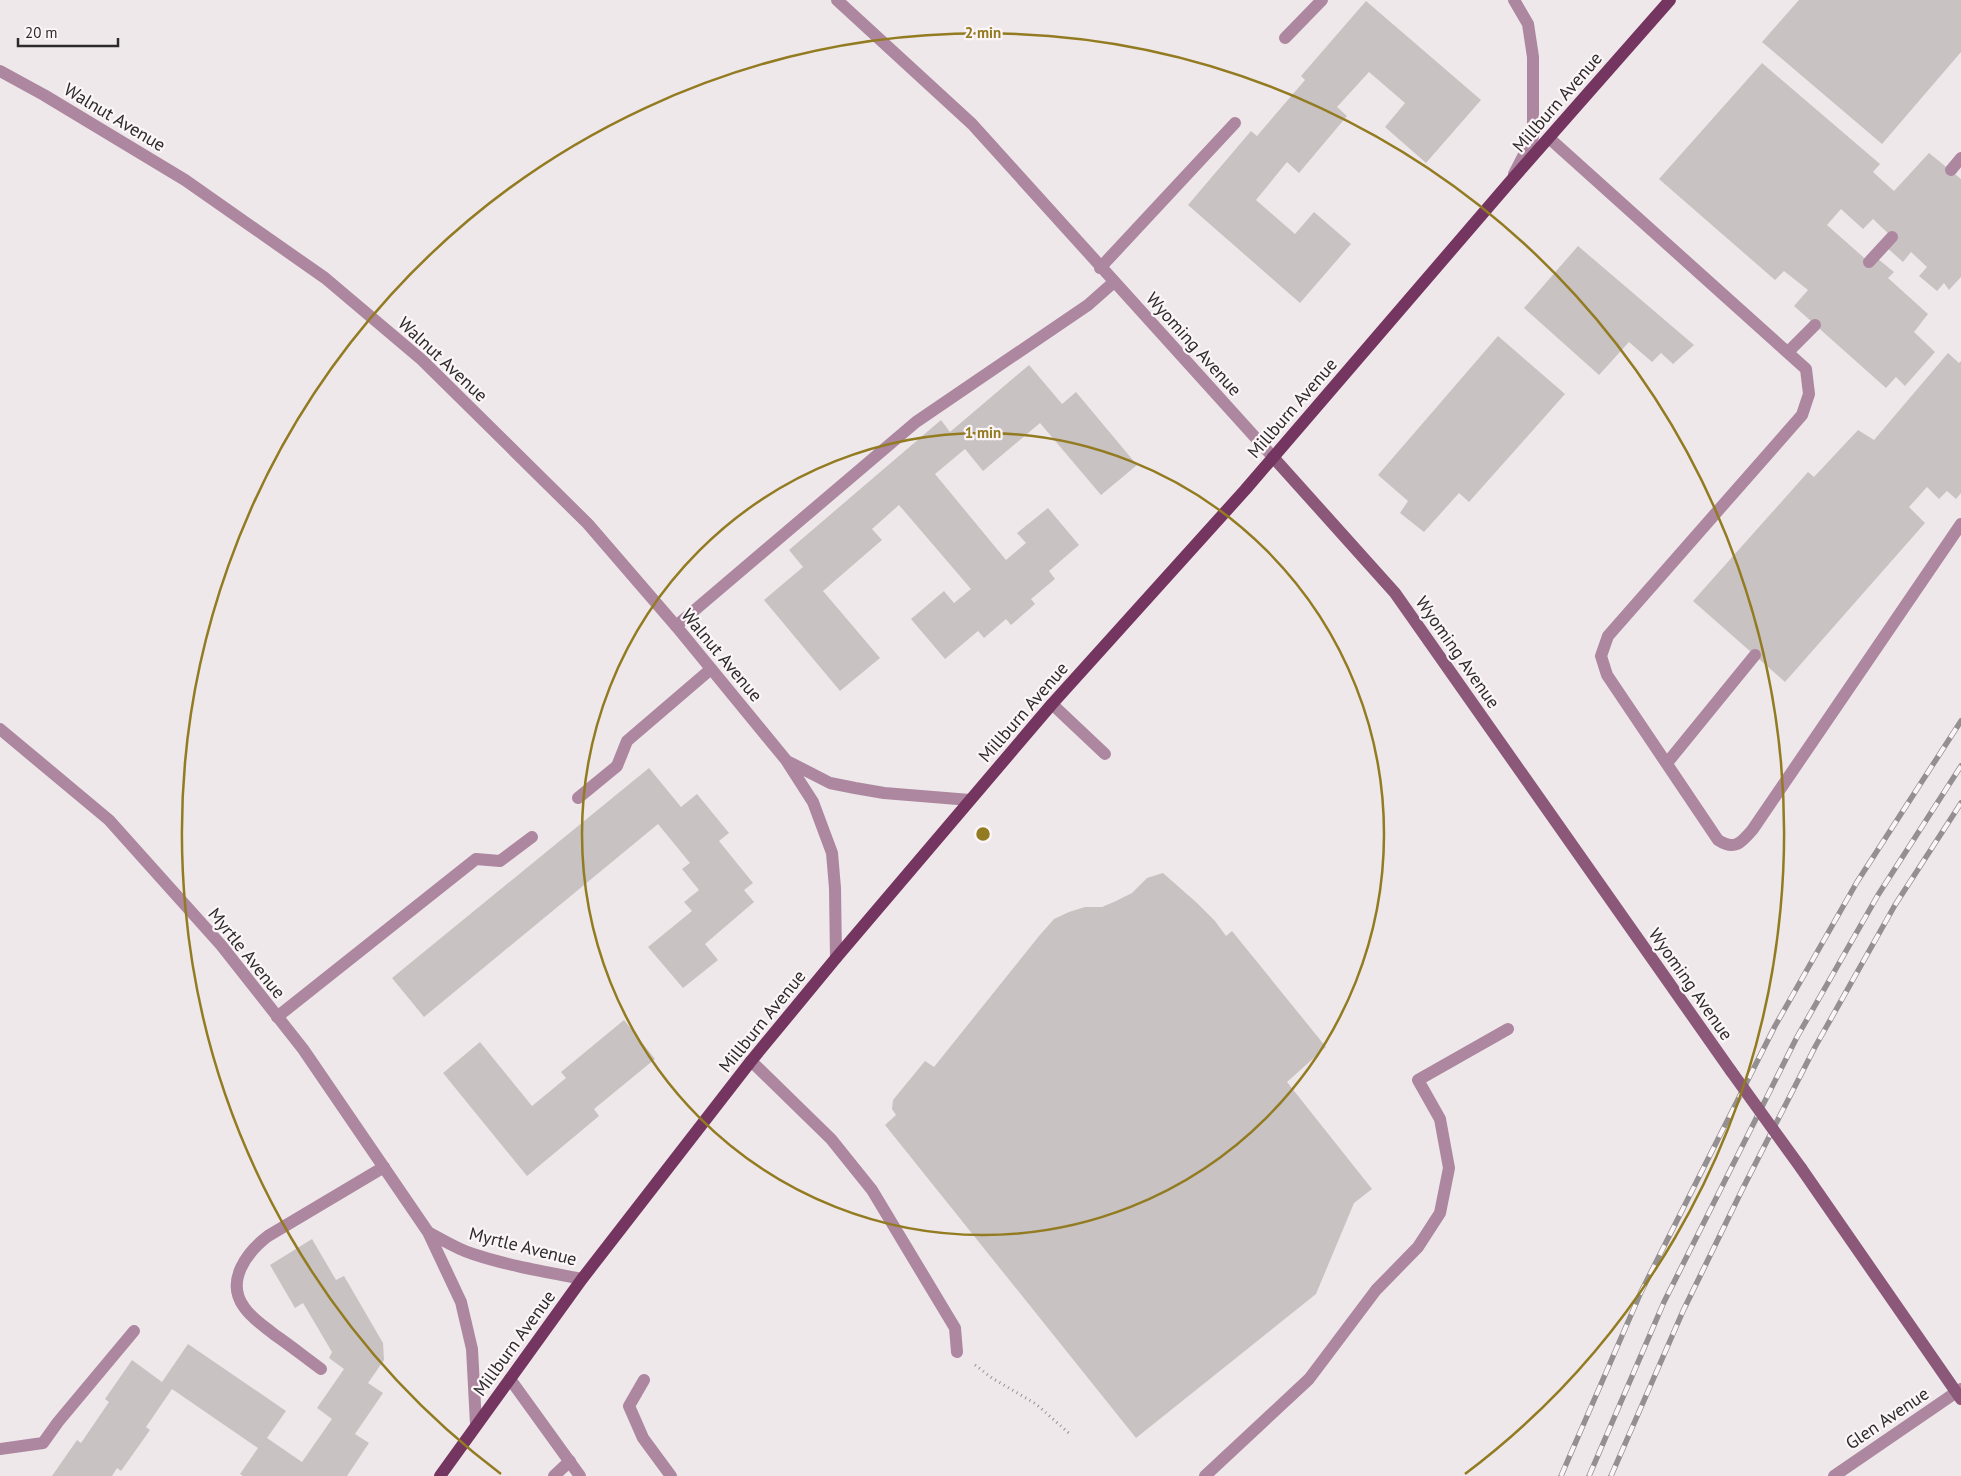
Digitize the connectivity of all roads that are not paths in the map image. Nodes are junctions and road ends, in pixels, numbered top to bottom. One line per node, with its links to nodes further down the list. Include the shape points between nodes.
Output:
1 (837, 0): 14 (street, Wyoming Avenue, via 972,124)
2 (1322, 0): 5 (street)
3 (1514, 0): 11 (street, via 1528,24 1533,58 1533,137)
4 (1670, 0): 8 (main road, Millburn Avenue)
5 (1285, 38)
6 (0, 71): 20 (street, Walnut Avenue, via 185,180 325,278 422,360 588,524)
7 (1236, 123): 14 (street)
8 (1548, 138): 11 (main road, Millburn Avenue); 17 (street)
9 (1961, 158): 10 (street)
10 (1950, 170)
11 (1509, 183): 18 (main road, Millburn Avenue)
12 (1892, 237): 13 (street)
13 (1869, 262)
14 (1100, 268): 15 (street, Wyoming Avenue)
15 (1114, 282): 18 (street, Wyoming Avenue); 20 (street, via 1088,305 916,422)
16 (1815, 325): 17 (street)
17 (1788, 352): 27 (street, via 1806,368 1809,394 1802,415 1608,636 1601,656 1607,675)
18 (1273, 457): 23 (main road, Millburn Avenue); 43 (main road, Wyoming Avenue, bridge, via 1396,593)
19 (1961, 524): 27 (street, via 1744,840 1734,846 1718,840)
20 (676, 626): 22 (street, Walnut Avenue)
21 (1755, 655): 27 (street)
22 (711, 669): 26 (street, Walnut Avenue); 28 (street, via 627,740 616,766)
23 (1052, 704): 25 (street); 29 (main road, Millburn Avenue)
24 (0, 729): 32 (street, Myrtle Avenue, via 109,820 221,945)
25 (1105, 754)
26 (786, 760): 29 (street, Walnut Avenue, via 830,782 855,788); 31 (street, Walnut Avenue, via 813,802 832,853)
27 (1666, 763)
28 (578, 798)
29 (970, 800): 31 (main road, Millburn Avenue)
30 (532, 837): 32 (street, via 500,861 476,858)
31 (836, 958): 34 (main road, Millburn Avenue)
32 (277, 1017): 35 (street, Myrtle Avenue, via 303,1049)
33 (1508, 1029): 51 (street, via 1418,1080 1440,1119 1449,1168 1440,1213 1422,1240 1376,1290 1309,1380)
34 (751, 1061): 37 (main road, Millburn Avenue); 39 (street, via 832,1140 872,1190 955,1328)
35 (384, 1167): 36 (street, Myrtle Avenue); 40 (street, via 268,1236 247,1256 238,1277 237,1295 254,1319)
36 (428, 1232): 37 (street, Myrtle Avenue, via 473,1254); 44 (street, Myrtle Avenue, via 462,1302 472,1349)
37 (582, 1279): 41 (main road, Millburn Avenue)
38 (134, 1331): 45 (street, via 43,1443)
39 (957, 1352)
40 (321, 1369)
41 (510, 1379): 44 (main road, Millburn Avenue); 46 (street)
42 (644, 1380): 50 (street, via 629,1406 644,1438)
43 (1959, 1394): 52 (street, Glen Avenue)
44 (476, 1424): 47 (main road, Millburn Avenue)
45 (0, 1449)
46 (570, 1461): 48 (street); 49 (street)
47 (440, 1476)
48 (554, 1476)
49 (580, 1476)
50 (671, 1476)
51 (1205, 1476)
52 (1834, 1476)

